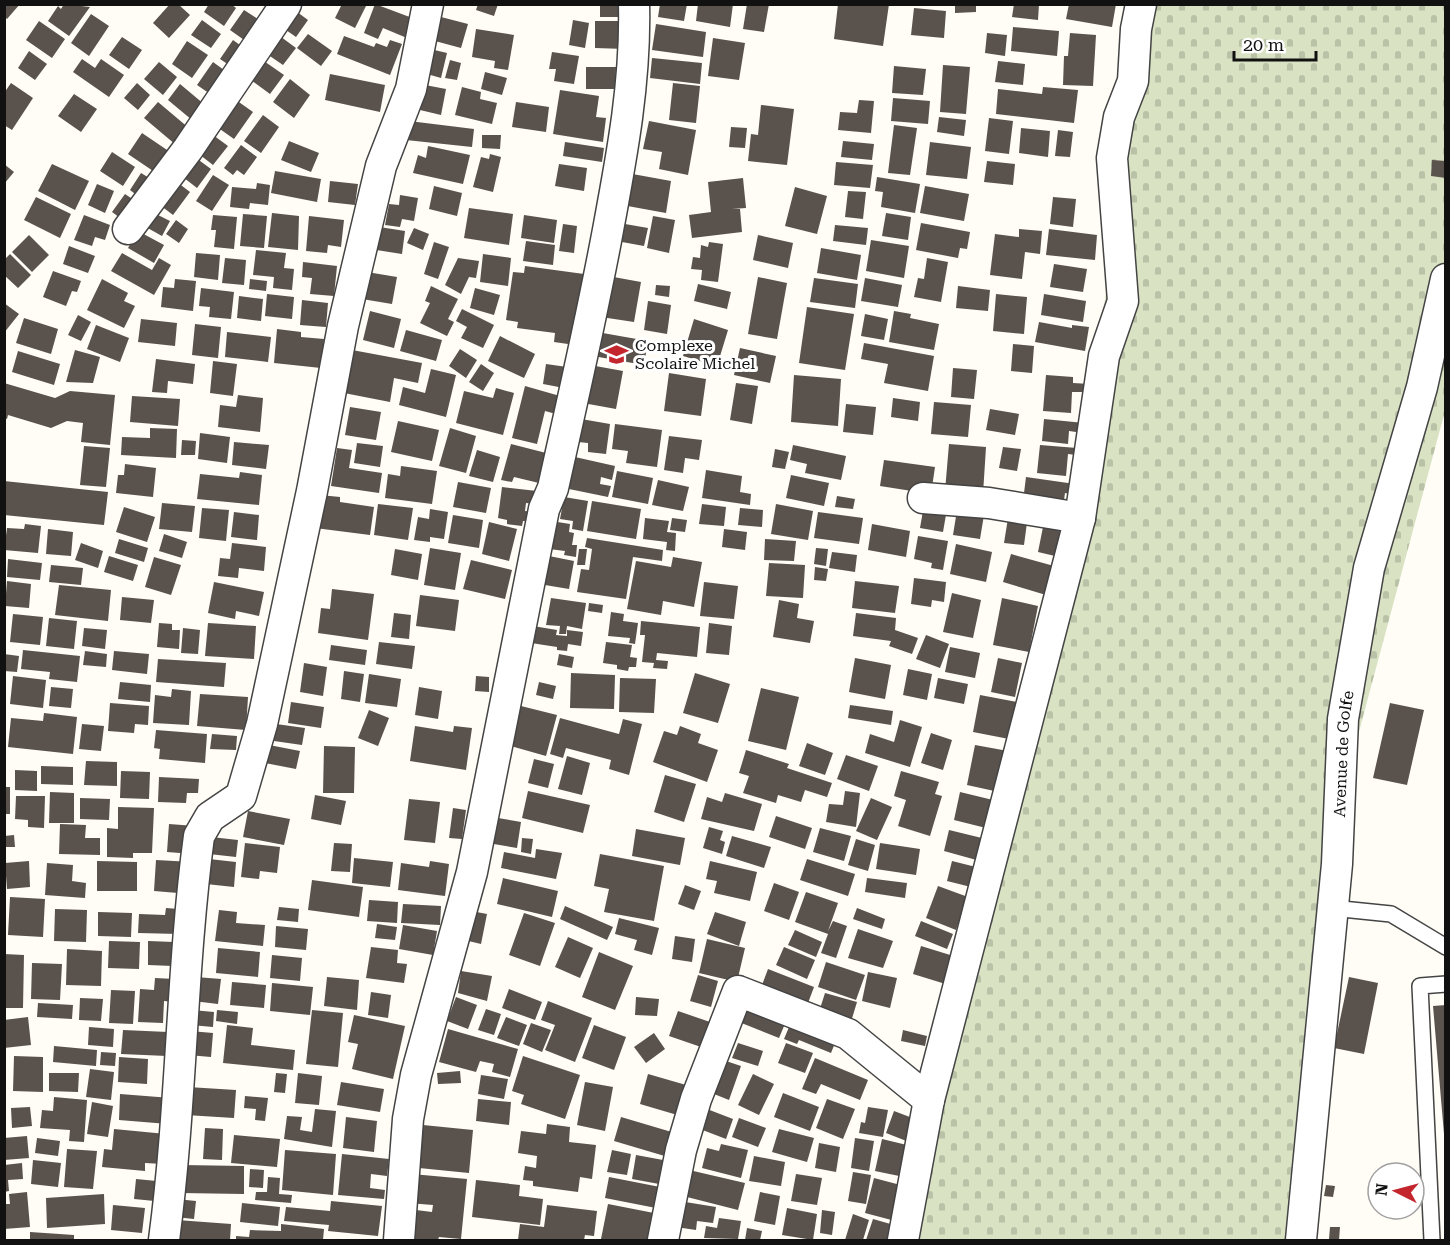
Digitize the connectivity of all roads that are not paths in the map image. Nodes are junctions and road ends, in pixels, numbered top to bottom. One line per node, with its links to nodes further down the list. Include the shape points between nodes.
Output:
1 (286, 4): 5 (street, via 188,149)
2 (428, 4): 13 (street, via 411,89 381,165 343,326 262,724 241,796 210,817 200,836 181,1009 176,1132)
3 (634, 4): 14 (street, via 625,144 553,488 544,509 472,872 416,1075 408,1119)
4 (1141, 4): 8 (street, via 1133,81 1119,117 1112,158 1123,301 1104,356)
5 (128, 229)
6 (1446, 279): 9 (street, Avenue de Golfe, via 1422,387 1369,568 1343,719)
7 (923, 498): 8 (street, via 989,503)
8 (1080, 518): 12 (street)
9 (1332, 908): 10 (lane, via 1391,914); 17 (street, Avenue de Golfe)
10 (1446, 947)
11 (1446, 984): 18 (lane, via 1420,986)
12 (929, 1101): 15 (street, via 848,1034 738,991 696,1099); 16 (street)
13 (164, 1240)
14 (399, 1240)
15 (663, 1240)
16 (903, 1240)
17 (1301, 1240)
18 (1432, 1240)

